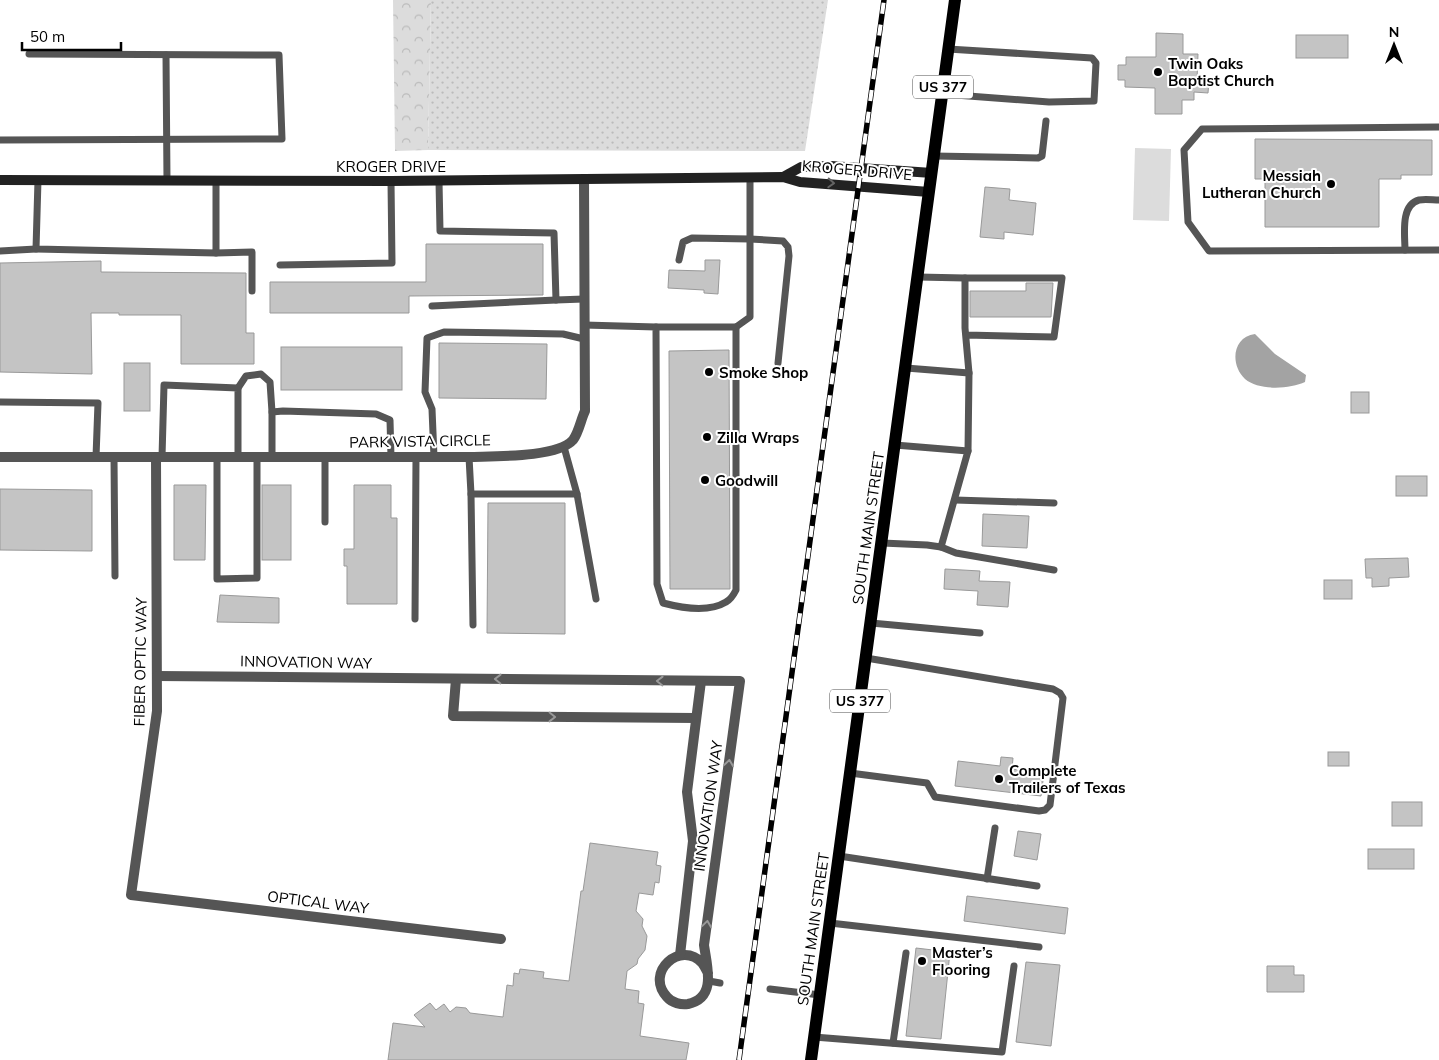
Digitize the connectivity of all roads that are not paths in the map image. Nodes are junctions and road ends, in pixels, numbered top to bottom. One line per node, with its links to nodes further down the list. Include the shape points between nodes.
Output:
1 (955, 0): 2 (main road, SOUTH MAIN STREET / US 377)
2 (948, 49): 5 (main road, SOUTH MAIN STREET / US 377); 5 (lane, via 1092,58 1096,63 1094,102)
3 (29, 54): 4 (lane)
4 (166, 55): 8 (lane); 8 (lane, via 279,56 282,139)
5 (942, 94): 10 (main road, SOUTH MAIN STREET / US 377)
6 (1046, 121): 10 (lane, via 1044,149 1038,158)
7 (1439, 127): 25 (lane, via 1202,129 1184,150 1188,222 1209,251)
8 (166, 139): 9 (lane); 17 (lane)
9 (0, 140)
10 (934, 156): 11 (main road, SOUTH MAIN STREET / US 377)
11 (932, 173): 12 (main road, KROGER DRIVE, via 831,166 801,167); 21 (main road, SOUTH MAIN STREET / US 377)
12 (783, 177): 13 (main road, KROGER DRIVE); 21 (main road, KROGER DRIVE, one-way to 21, via 800,182)
13 (750, 178): 14 (main road, KROGER DRIVE); 23 (lane)
14 (584, 179): 20 (main road, KROGER DRIVE); 34 (street)
15 (0, 180): 16 (main road, KROGER DRIVE)
16 (38, 180): 17 (main road, KROGER DRIVE); 24 (lane)
17 (167, 180): 18 (main road, KROGER DRIVE)
18 (216, 180): 19 (main road, KROGER DRIVE); 28 (lane)
19 (391, 181): 20 (main road, KROGER DRIVE); 30 (lane, via 392,263)
20 (439, 181): 35 (lane, via 440,231 554,233)
21 (929, 192): 31 (main road, SOUTH MAIN STREET / US 377)
22 (1439, 200): 25 (lane, via 1419,200 1410,205 1406,214)
23 (750, 239): 29 (lane, via 692,238 683,242); 39 (lane, via 750,316); 42 (lane, via 783,241 788,247)
24 (36, 249): 27 (lane); 28 (lane)
25 (1405, 250): 26 (lane)
26 (1439, 250)
27 (0, 251)
28 (216, 253): 33 (lane, via 252,252)
29 (678, 260)
30 (280, 265)
31 (918, 277): 32 (lane); 43 (main road, SOUTH MAIN STREET / US 377)
32 (965, 278): 40 (lane); 40 (lane, via 1062,278 1054,337)
33 (252, 290)
34 (584, 299): 35 (lane); 37 (street)
35 (556, 300): 36 (lane)
36 (432, 306)
37 (584, 325): 38 (lane); 41 (street)
38 (656, 327): 39 (lane); 39 (lane, via 657,584 662,603 683,608 708,608 728,602 736,590)
39 (736, 327)
40 (966, 335): 44 (lane)
41 (584, 339): 49 (street, via 585,411 573,439); 62 (lane, via 563,334 444,332 427,338 424,392 432,409)
42 (778, 363)
43 (906, 368): 44 (lane); 48 (main road, SOUTH MAIN STREET / US 377)
44 (969, 373): 50 (lane)
45 (238, 388): 47 (lane, via 246,376 261,374 270,382); 54 (lane, via 164,385); 56 (lane)
46 (0, 402): 52 (lane, via 98,403)
47 (272, 412): 58 (lane); 60 (lane, via 376,414 390,420)
48 (895, 445): 50 (lane); 69 (main road, SOUTH MAIN STREET / US 377)
49 (564, 447): 63 (street, PARK VISTA CIRCLE, via 536,454); 65 (lane)
50 (968, 451): 66 (lane)
51 (0, 457): 52 (street, PARK VISTA CIRCLE)
52 (96, 457): 53 (street, PARK VISTA CIRCLE)
53 (114, 457): 54 (street, PARK VISTA CIRCLE); 72 (lane)
54 (159, 457): 55 (street, PARK VISTA CIRCLE); 79 (street, FIBER OPTIC WAY)
55 (217, 457): 56 (street, PARK VISTA CIRCLE); 57 (lane, via 217,579 257,578)
56 (238, 457): 57 (street, PARK VISTA CIRCLE)
57 (256, 457): 58 (street, PARK VISTA CIRCLE)
58 (272, 457): 59 (street, PARK VISTA CIRCLE)
59 (325, 457): 60 (street, PARK VISTA CIRCLE); 68 (lane)
60 (391, 457): 61 (street, PARK VISTA CIRCLE)
61 (416, 457): 62 (street, PARK VISTA CIRCLE); 74 (lane)
62 (434, 457): 63 (street, PARK VISTA CIRCLE)
63 (470, 457): 64 (lane)
64 (471, 494): 65 (lane); 76 (lane)
65 (577, 494): 73 (lane)
66 (955, 500): 67 (lane); 70 (lane)
67 (1054, 503)
68 (325, 522)
69 (882, 544): 70 (lane); 75 (main road, SOUTH MAIN STREET / US 377)
70 (941, 546): 71 (lane, via 956,553)
71 (1054, 570)
72 (115, 576)
73 (596, 599)
74 (415, 619)
75 (871, 623): 77 (lane); 78 (main road, SOUTH MAIN STREET / US 377)
76 (473, 625)
77 (980, 633)
78 (866, 658): 83 (main road, SOUTH MAIN STREET / US 377); 83 (lane, via 1053,689 1060,693 1063,698 1050,805 1039,811 936,797 927,783)
79 (157, 676): 80 (street, INNOVATION WAY); 88 (street, FIBER OPTIC WAY, via 157,711)
80 (456, 679): 81 (street, INNOVATION WAY, one-way to 80); 82 (street, one-way to 82, via 454,716)
81 (701, 681): 82 (street, INNOVATION WAY); 95 (street, INNOVATION WAY, one-way to 81, via 704,945 740,682)
82 (696, 718): 93 (street, INNOVATION WAY, via 687,792 693,841)
83 (850, 773): 85 (main road, SOUTH MAIN STREET / US 377)
84 (995, 828): 86 (lane)
85 (839, 856): 86 (lane); 89 (main road, SOUTH MAIN STREET / US 377)
86 (986, 879): 87 (lane)
87 (1037, 886)
88 (131, 895): 90 (street, OPTICAL WAY)
89 (830, 923): 91 (lane); 98 (main road, SOUTH MAIN STREET / US 377)
90 (501, 939)
91 (1039, 947)
92 (906, 953): 100 (lane)
93 (680, 956): 95 (street, via 702,962); 95 (street, via 665,964 660,975 661,988 669,1000 686,1005 696,1002 707,990)
94 (1014, 966): 100 (lane, via 1002,1052)
95 (708, 977): 96 (lane)
96 (720, 983)
97 (770, 989): 98 (lane)
98 (820, 995): 99 (main road, SOUTH MAIN STREET / US 377)
99 (814, 1037): 100 (lane); 101 (main road, SOUTH MAIN STREET / US 377)
100 (893, 1043)
101 (811, 1060)

